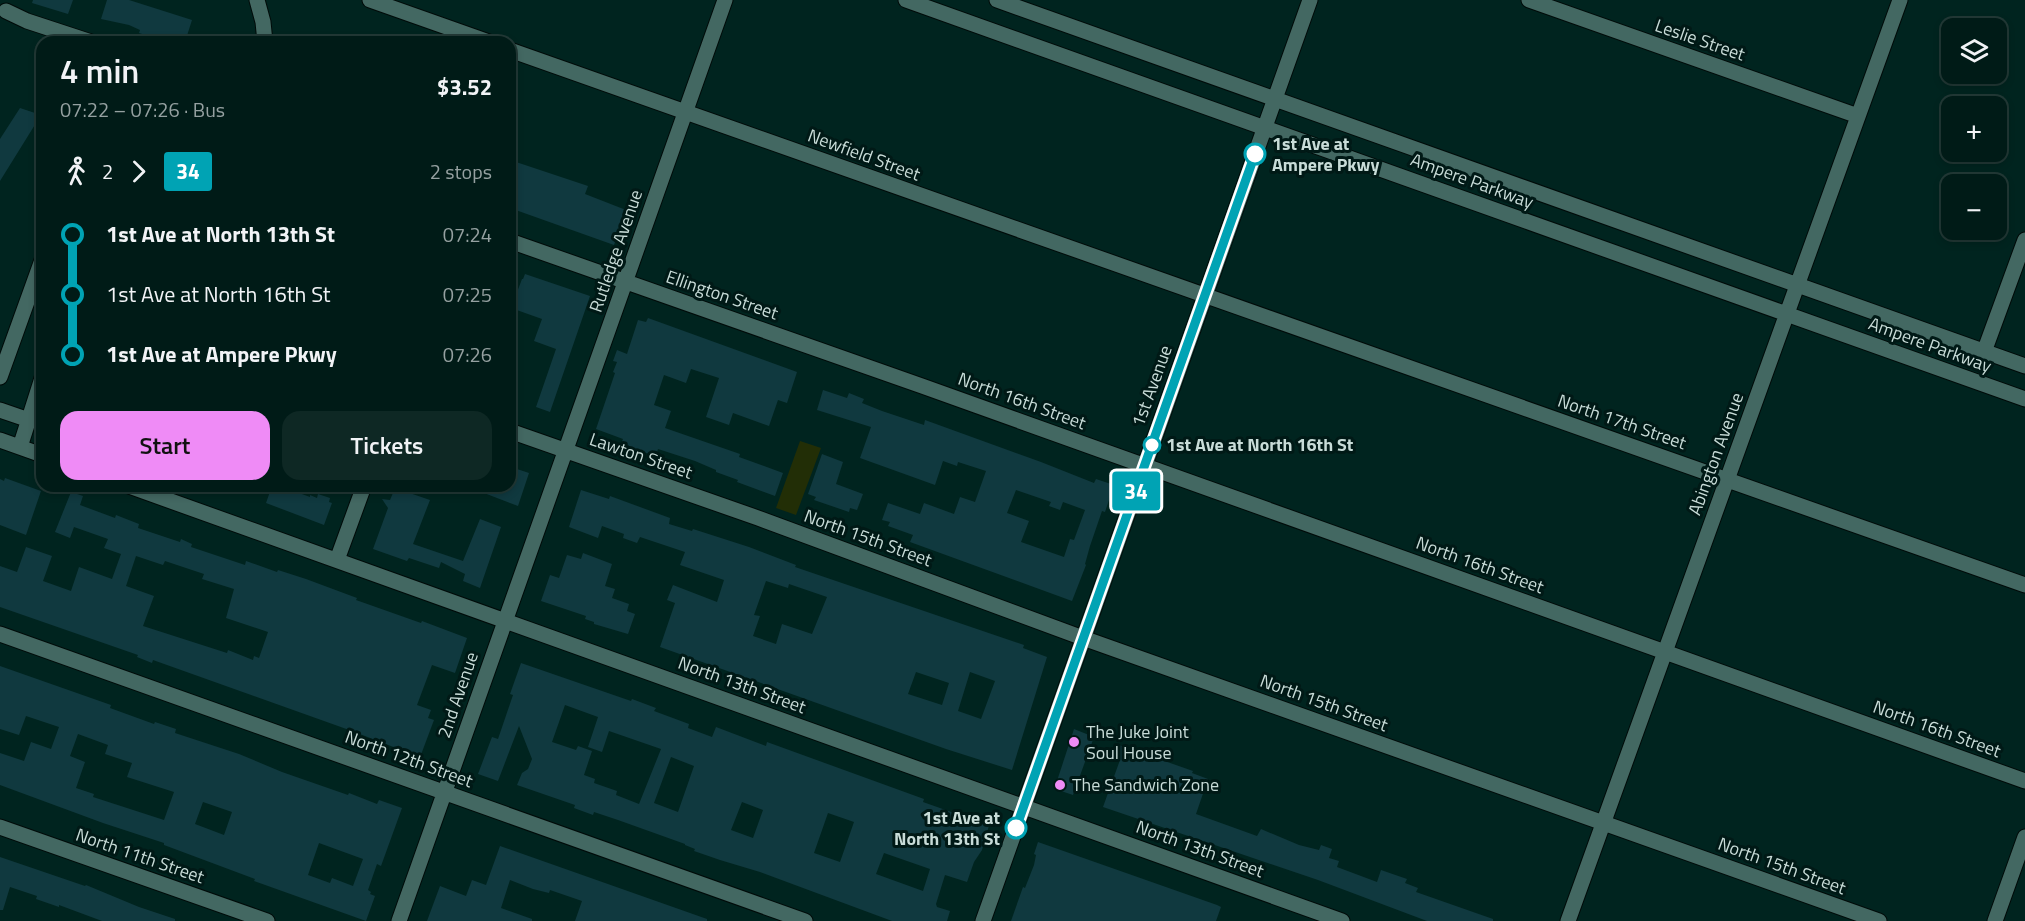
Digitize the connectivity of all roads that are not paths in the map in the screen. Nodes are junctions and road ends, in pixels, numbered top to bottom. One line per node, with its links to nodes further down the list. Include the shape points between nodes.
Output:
1 (257, 0): 11 (street)
2 (370, 0): 12 (street)
3 (725, 0): 15 (street, Rutledge Avenue)
4 (906, 0): 17 (street, Ampere Parkway)
5 (996, 0): 14 (street, Ampere Parkway)
6 (1310, 0): 14 (street, 1st Avenue)
7 (1529, 0): 16 (street, Leslie Street)
8 (1900, 0): 16 (street, Abington Avenue)
9 (6, 10): 10 (street)
10 (73, 36)
11 (264, 36)
12 (472, 36)
13 (516, 52): 15 (street, Newfield Street)
14 (1275, 99): 17 (street, 1st Avenue); 22 (street, Ampere Parkway)
15 (686, 112): 21 (street, Rutledge Avenue); 23 (street, Newfield Street)
16 (1858, 116): 22 (street, Abington Avenue)
17 (1265, 128): 23 (street, 1st Avenue); 24 (street, Ampere Parkway)
18 (2025, 240): 25 (street)
19 (516, 243): 21 (street, Ellington Street)
20 (36, 277): 27 (street)
21 (626, 282): 28 (street, Ellington Street); 36 (street, Rutledge Avenue)
22 (1797, 285): 24 (street, Abington Avenue); 25 (street, Ampere Parkway)
23 (1205, 297): 38 (street, 1st Avenue); 39 (street, North 17th Street)
24 (1787, 314): 30 (street, Ampere Parkway); 39 (street, Abington Avenue)
25 (1984, 352): 26 (street, Ampere Parkway)
26 (2025, 366)
27 (0, 376)
28 (922, 386): 38 (street, North 16th Street)
29 (36, 397): 32 (street)
30 (2025, 399)
31 (0, 410): 32 (street)
32 (29, 420): 35 (street)
33 (516, 433): 36 (street, Lawton Street)
34 (0, 440): 35 (street)
35 (20, 447): 37 (street)
36 (566, 451): 42 (street, Rutledge Avenue); 43 (street, Lawton Street)
37 (36, 453)
38 (1145, 466): 48 (street, 1st Avenue); 49 (street, North 16th Street)
39 (1727, 480): 45 (street, North 17th Street); 49 (street, Abington Avenue)
40 (146, 492): 44 (street, North 13th Street)
41 (362, 492): 44 (street)
42 (542, 515): 46 (street, 2nd Avenue)
43 (758, 518): 48 (street, North 15th Street)
44 (337, 560): 46 (street, North 13th Street)
45 (2025, 585)
46 (504, 621): 51 (street, 2nd Avenue); 52 (street, North 13th Street)
47 (0, 634): 51 (street, North 12th Street)
48 (1083, 639): 52 (street, 1st Avenue); 53 (street, North 15th Street)
49 (1665, 652): 50 (street, North 16th Street); 53 (street, Abington Avenue)
50 (2025, 781)
51 (445, 792): 57 (street, 2nd Avenue); 58 (street, North 12th Street)
52 (1023, 807): 59 (street, 1st Avenue); 60 (street, North 13th Street)
53 (1603, 823): 61 (street, Abington Avenue); 62 (street, North 15th Street)
54 (0, 827): 56 (street, North 11th Street)
55 (2025, 837): 63 (street)
56 (267, 921)
57 (399, 921)
58 (805, 921)
59 (982, 921)
60 (1342, 921)
61 (1568, 921)
62 (1879, 921)
63 (1995, 921)

